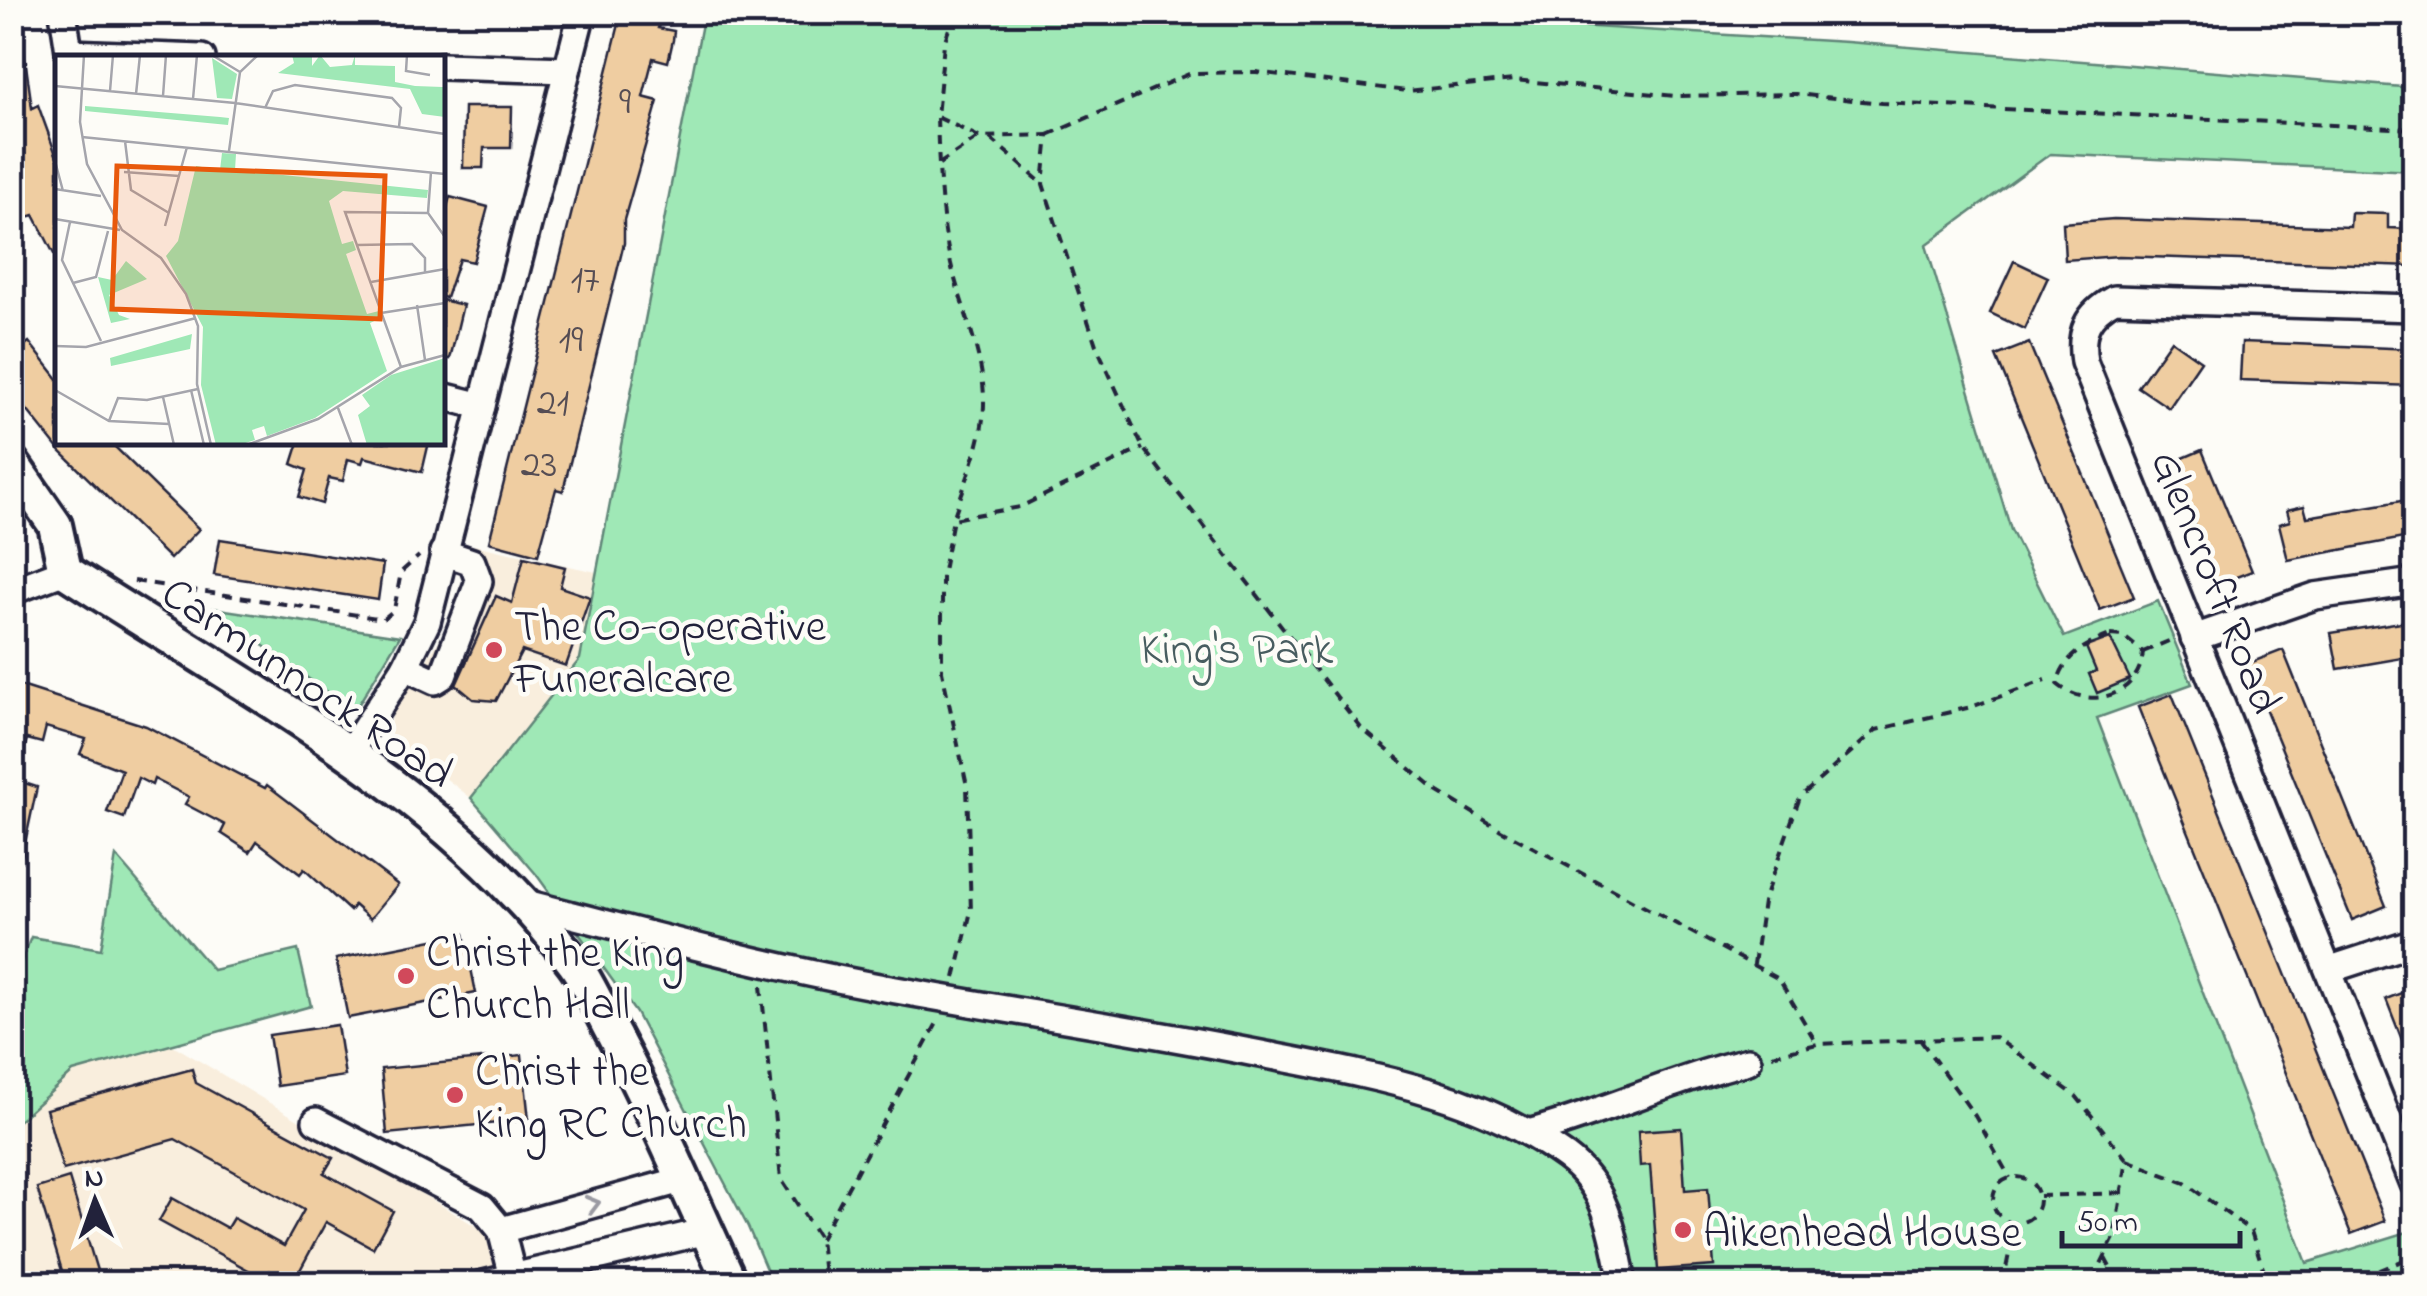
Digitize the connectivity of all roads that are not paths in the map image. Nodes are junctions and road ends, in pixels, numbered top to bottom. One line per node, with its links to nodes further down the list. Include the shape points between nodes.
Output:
1 (63, 12): 3 (street)
2 (582, 12): 5 (street)
3 (69, 55)
4 (445, 66): 5 (street)
5 (567, 70): 8 (street)
6 (2414, 308): 14 (street, Glencroft Road, via 2133,297 2114,299 2088,318 2084,362)
7 (445, 397): 8 (street)
8 (482, 406): 10 (street)
9 (12, 464): 11 (main road, via 56,525)
10 (443, 552): 15 (street, via 427,622); 15 (street, via 472,562 480,581 443,676 435,681)
11 (65, 571): 13 (street); 16 (main road, Carmunnock Road)
12 (2414, 582): 14 (street, via 2315,596)
13 (12, 591)
14 (2193, 635): 19 (street, Glencroft Road)
15 (404, 667): 16 (street)
16 (349, 752): 17 (main road, Carmunnock Road, via 426,811)
17 (521, 902): 22 (street, via 758,962 1416,1084); 23 (main road, Carmunnock Road, via 576,965)
18 (2414, 942): 19 (street)
19 (2331, 970): 24 (street, Glencroft Road)
20 (1748, 1060): 22 (street)
21 (316, 1121): 25 (street, via 482,1208)
22 (1528, 1133): 30 (street, via 1569,1159 1600,1190)
23 (685, 1179): 25 (street, one-way to 23); 26 (main road, Carmunnock Road)
24 (2414, 1184)
25 (501, 1230): 27 (street)
26 (707, 1231): 27 (street); 29 (main road, Carmunnock Road)
27 (512, 1277): 28 (street)
28 (483, 1284)
29 (731, 1284)
30 (1623, 1284)

